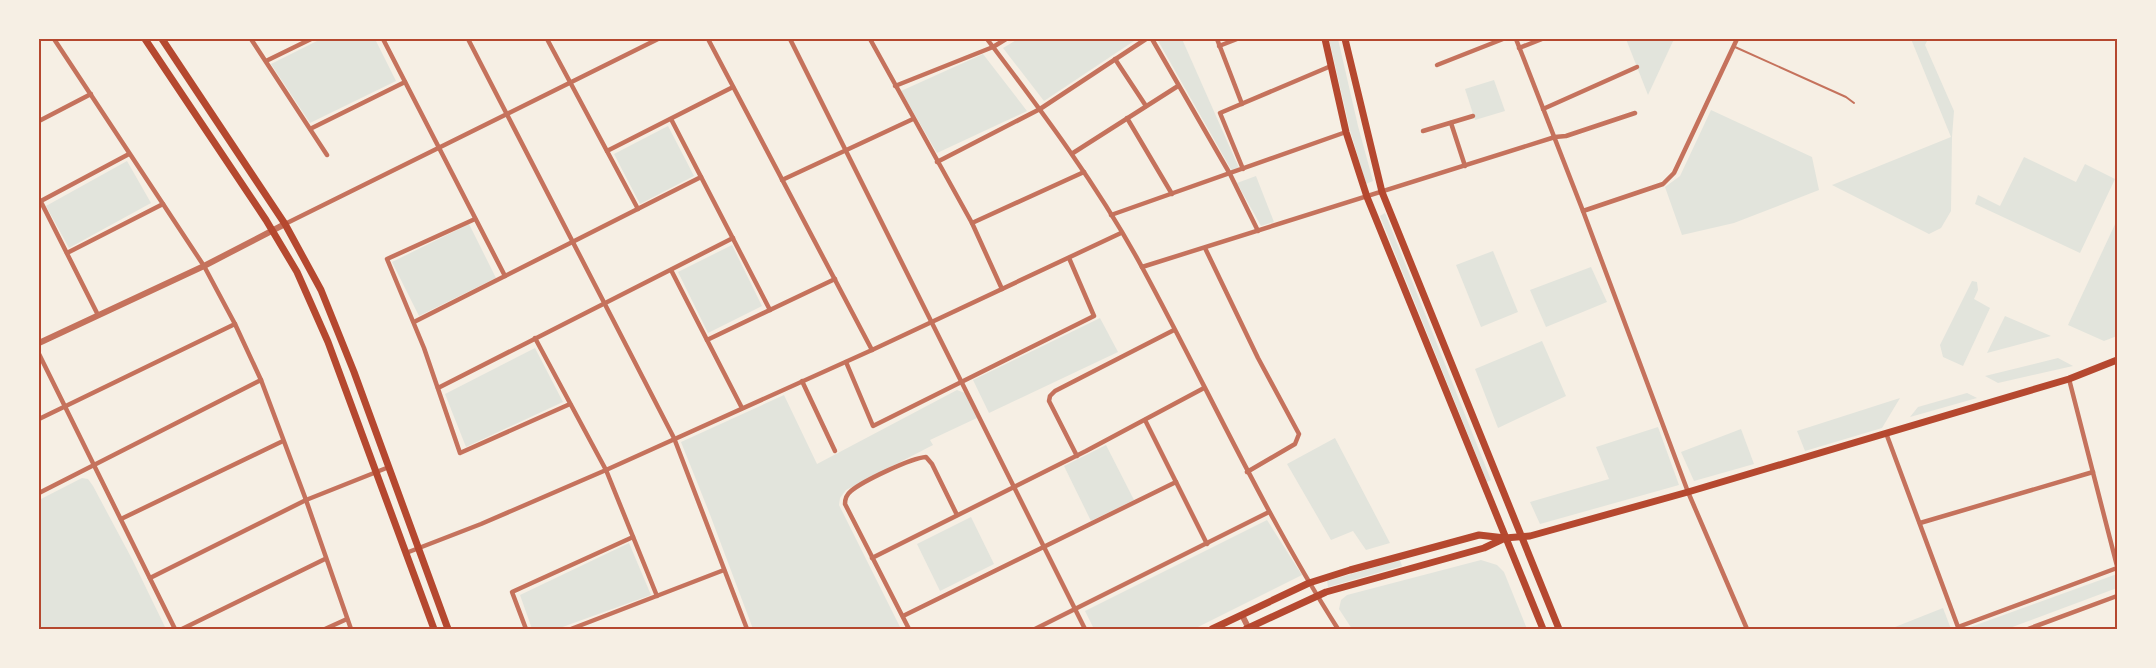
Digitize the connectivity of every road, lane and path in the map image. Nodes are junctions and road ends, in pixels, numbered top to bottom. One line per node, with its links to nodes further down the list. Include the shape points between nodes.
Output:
1 (54, 39): 39 (street)
2 (146, 39): 81 (main road)
3 (162, 39): 80 (main road)
4 (251, 39): 30 (street)
5 (311, 39): 30 (street)
6 (383, 39): 34 (street)
7 (468, 39): 46 (street)
8 (547, 39): 35 (street)
9 (658, 39): 35 (street)
10 (708, 39): 38 (street)
11 (790, 39): 58 (street)
12 (870, 39): 36 (street)
13 (987, 39): 25 (street)
14 (1006, 39): 25 (street)
15 (1146, 39): 29 (street)
16 (1152, 39): 37 (street)
17 (1217, 39): 26 (street)
18 (1237, 39): 26 (street)
19 (1325, 39): 32 (main road)
20 (1503, 39): 31 (street)
21 (1516, 39): 28 (street)
22 (1542, 39): 28 (street)
23 (1737, 39): 27 (street)
24 (1347, 40): 70 (main road)
25 (993, 46): 36 (street); 43 (street)
26 (1220, 46): 41 (street)
27 (1734, 46): 40 (lane); 76 (street, via 1669,179)
28 (1519, 48): 44 (street)
29 (1115, 59): 42 (street); 43 (street)
30 (266, 61): 53 (street)
31 (1437, 65)
32 (1331, 66): 41 (street); 55 (main road)
33 (1637, 67): 44 (street)
34 (405, 82): 53 (street); 57 (street)
35 (570, 82): 46 (street); 59 (street)
36 (895, 86): 50 (street)
37 (1178, 86): 42 (street); 67 (street)
38 (733, 87): 49 (street); 69 (street)
39 (91, 94): 51 (street); 61 (street)
40 (1854, 103)
41 (1242, 104): 65 (street, via 1220,113)
42 (1146, 106): 48 (street)
43 (1040, 109): 60 (street); 63 (street)
44 (1543, 109): 56 (street)
45 (1635, 113): 56 (street)
46 (507, 114): 57 (street); 85 (street)
47 (1473, 116): 52 (street)
48 (1127, 118): 60 (street); 71 (street)
49 (671, 119): 59 (street); 68 (street)
50 (913, 119): 58 (street); 63 (street)
51 (39, 121)
52 (1451, 123): 54 (street); 64 (street)
53 (312, 128): 62 (street)
54 (1423, 131)
55 (1346, 132): 65 (street); 72 (main road)
56 (1555, 137): 64 (street); 76 (street)
57 (439, 148): 78 (street); 80 (street)
58 (846, 151): 69 (street); 99 (street)
59 (607, 152): 75 (street)
60 (1072, 153): 66 (street)
61 (129, 154): 73 (street); 74 (street)
62 (327, 154)
63 (937, 162): 79 (street)
64 (1465, 166): 70 (street)
65 (1243, 169): 67 (street)
66 (1084, 172): 77 (street); 79 (street)
67 (1230, 174): 71 (street); 82 (street)
68 (701, 177): 75 (street); 84 (street)
69 (782, 180): 93 (street)
70 (1382, 192): 72 (street); 140 (main road)
71 (1172, 194): 77 (street)
72 (1367, 197): 82 (street); 142 (main road)
73 (40, 202): 87 (street)
74 (163, 204): 87 (street); 89 (street)
75 (638, 209): 85 (street)
76 (1583, 211): 134 (street)
77 (1111, 216): 83 (street)
78 (475, 219): 92 (street); 98 (street, via 387,259)
79 (972, 223): 94 (street)
80 (285, 224): 81 (street); 126 (main road, via 332,313)
81 (273, 230): 89 (street); 128 (main road, via 318,317)
82 (1258, 231): 86 (street)
83 (1121, 233): 88 (street); 90 (street)
84 (733, 238): 91 (street); 96 (street)
85 (573, 242): 92 (street); 95 (street)
86 (1204, 248): 90 (street); 129 (street, via 1299,434 1295,444)
87 (67, 254): 97 (street)
88 (1069, 258): 94 (street); 112 (street, via 1094,316)
89 (204, 266): 97 (street); 100 (street)
90 (1142, 267): 101 (street)
91 (671, 270): 95 (street); 103 (street)
92 (505, 276): 98 (street)
93 (835, 279): 96 (street); 105 (street)
94 (1002, 289): 99 (street)
95 (604, 303): 102 (street); 121 (street)
96 (770, 310): 103 (street)
97 (98, 315): 104 (street)
98 (414, 321): 113 (street)
99 (932, 322): 105 (street); 112 (street)
100 (235, 324): 110 (street); 116 (street)
101 (1174, 330): 114 (street); 124 (street, via 1050,396)
102 (535, 338): 113 (street); 115 (street)
103 (707, 340): 117 (street)
104 (39, 343)
105 (872, 350): 108 (street)
106 (39, 354): 116 (street)
107 (2117, 360): 109 (main road)
108 (846, 362): 111 (street); 112 (street, via 873,426)
109 (2068, 379): 120 (main road); 130 (street)
110 (261, 380): 122 (street); 125 (street)
111 (802, 381): 117 (street); 123 (street)
112 (961, 382): 132 (street)
113 (438, 388): 115 (street, via 460,453)
114 (1204, 388): 119 (street); 129 (street)
115 (570, 404): 127 (street)
116 (66, 406): 118 (street); 125 (street)
117 (742, 408): 121 (street)
118 (39, 419)
119 (1145, 420): 124 (street); 131 (street)
120 (1886, 433): 134 (main road); 139 (street)
121 (674, 438): 127 (street); 152 (street)
122 (284, 441): 135 (street); 138 (street)
123 (835, 451)
124 (1077, 456): 132 (street)
125 (93, 466): 133 (street); 138 (street)
126 (388, 467): 128 (street); 145 (main road)
127 (606, 470): 141 (street); 145 (street)
128 (376, 472): 135 (street); 147 (main road)
129 (1247, 472): 136 (street)
130 (2093, 472): 139 (street); 151 (street)
131 (1176, 482): 143 (street); 144 (street)
132 (1014, 487): 137 (street); 144 (street)
133 (39, 492)
134 (1688, 492): 140 (main road); 179 (street)
135 (306, 500): 149 (street); 153 (street)
136 (1269, 512): 143 (street); 154 (street)
137 (957, 515): 148 (street); 148 (street, via 926,458 892,469 845,498)
138 (121, 519): 153 (street)
139 (1920, 523): 151 (street, via 1958,627)
140 (1521, 536): 142 (main road); 178 (main road)
141 (633, 537): 155 (street); 168 (street, via 512,592)
142 (1505, 538): 146 (main road, via 1479,535); 150 (main road, via 1484,548); 177 (main road)
143 (1207, 544): 158 (street)
144 (1044, 547): 158 (street); 160 (street)
145 (419, 549): 147 (street); 167 (main road)
146 (1414, 552): 150 (main road); 154 (main road)
147 (406, 553): 166 (main road)
148 (872, 558): 160 (street)
149 (325, 559): 161 (street); 163 (street)
150 (1419, 566): 156 (main road)
151 (2117, 567)
152 (724, 570): 155 (street); 170 (street)
153 (150, 578): 162 (street)
154 (1309, 583): 156 (street); 159 (main road)
155 (657, 596): 169 (street)
156 (1317, 596): 175 (main road); 176 (street)
157 (2117, 596): 180 (street)
158 (1074, 609): 172 (street); 173 (street)
159 (1242, 615): 174 (main road); 175 (street)
160 (903, 616): 171 (street)
161 (347, 619): 164 (street); 165 (street)
162 (175, 629)
163 (182, 629)
164 (325, 629)
165 (351, 629)
166 (434, 629)
167 (448, 629)
168 (526, 629)
169 (571, 629)
170 (747, 629)
171 (909, 629)
172 (1035, 629)
173 (1085, 629)
174 (1212, 629)
175 (1248, 629)
176 (1338, 629)
177 (1543, 629)
178 (1559, 629)
179 (1747, 629)
180 (2028, 629)

